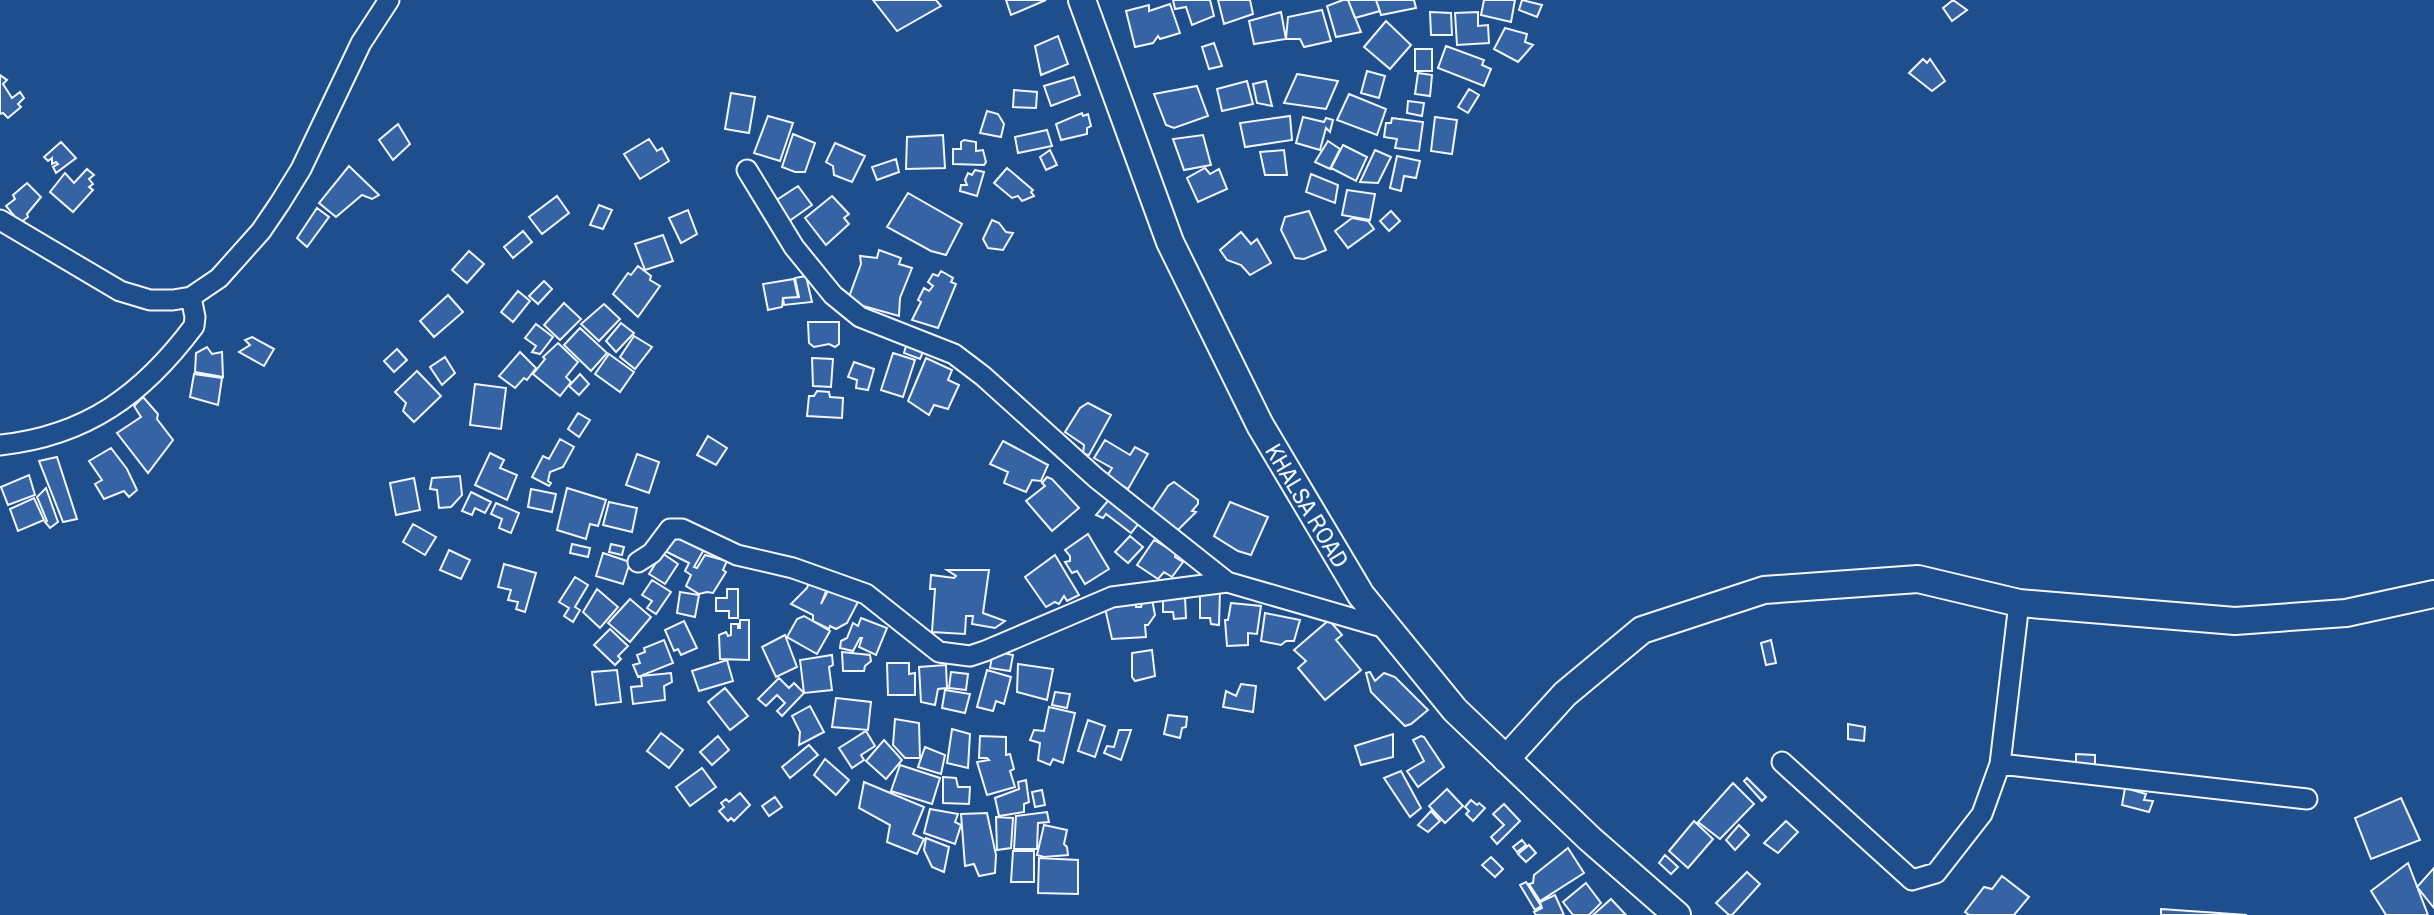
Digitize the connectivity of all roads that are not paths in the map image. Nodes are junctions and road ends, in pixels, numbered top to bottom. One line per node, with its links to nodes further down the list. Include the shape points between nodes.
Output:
1 (389, 0): 5 (street, via 361,43 280,203 219,278)
2 (1082, 0): 11 (main road, KHALSA ROAD, via 1170,242 1260,425 1361,595)
3 (747, 170): 8 (street, via 794,247 833,295 860,317 954,354 1096,478)
4 (0, 220): 5 (street, via 120,291 150,300)
5 (191, 297): 6 (street, via 194,326 156,372 124,400 62,432)
6 (0, 445)
7 (638, 562): 8 (street, via 652,553 670,529 682,529 737,555 793,568 866,594 939,652 957,656 985,652 1112,597)
8 (1227, 582): 11 (street)
9 (2434, 594): 10 (main road, via 2346,613 2235,621)
10 (2019, 603): 12 (main road, via 1919,579 1764,590 1642,630 1565,694); 14 (street)
11 (1389, 629): 12 (main road, KHALSA ROAD, via 1455,710)
12 (1506, 759): 16 (main road, KHALSA ROAD)
13 (1782, 762): 14 (street, via 1912,880 1936,873 1982,814)
14 (2000, 764): 15 (street)
15 (2307, 799)
16 (1676, 915)

